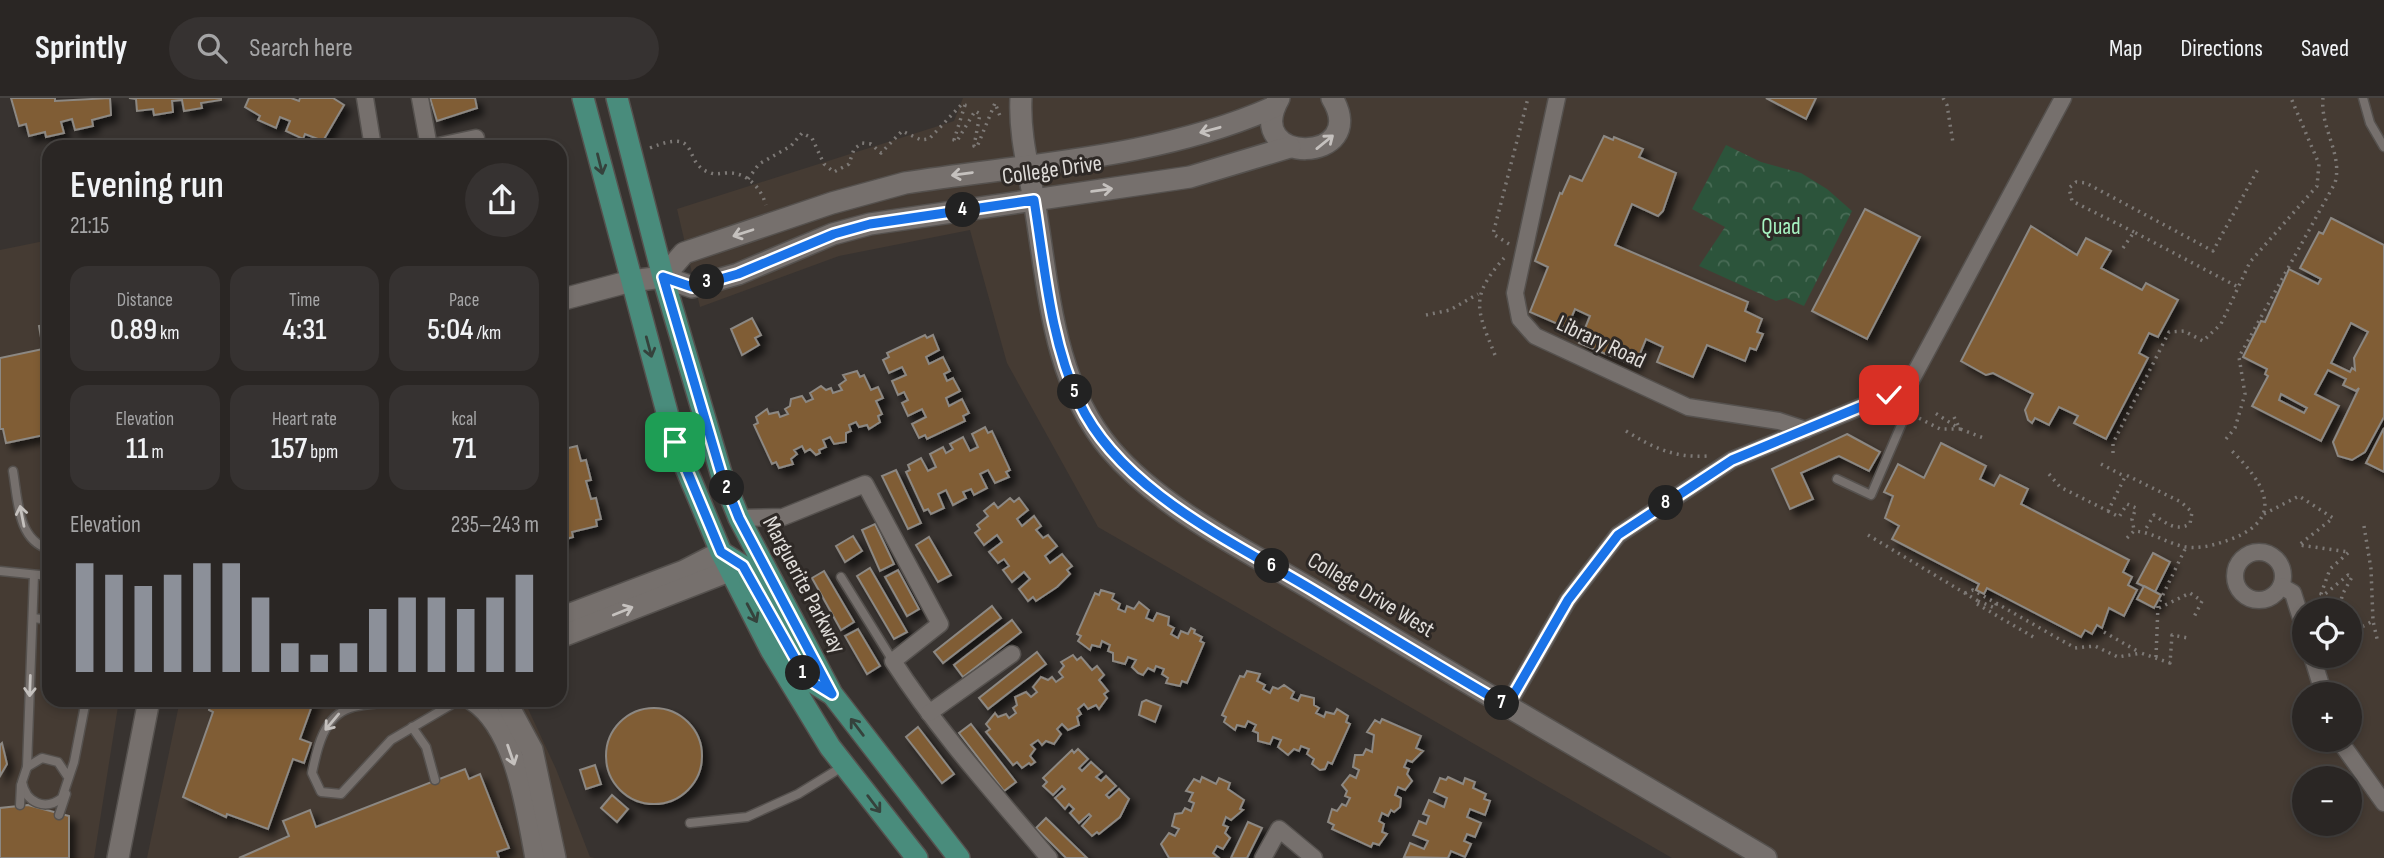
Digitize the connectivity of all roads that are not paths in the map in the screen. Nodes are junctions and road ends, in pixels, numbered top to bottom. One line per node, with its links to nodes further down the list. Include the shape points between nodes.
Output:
1 (365, 98): 12 (street)
2 (420, 98): 13 (street)
3 (583, 98): 20 (main road, one-way to 20)
4 (617, 98): 19 (main road, Marguerite Parkway)
5 (1021, 98): 17 (street, College Drive West)
6 (1332, 98): 15 (street, College Drive, one-way to 6, via 1313,150 1331,139 1339,120)
7 (1557, 98): 23 (street, Library Road, via 1517,276 1516,307 1526,329 1688,407 1779,421)
8 (2063, 98): 22 (street, via 1907,388)
9 (2363, 98): 16 (lane)
10 (1276, 103): 15 (street, College Drive, via 1277,134); 17 (street, College Drive, one-way to 17, via 1241,121 1145,147)
11 (476, 138): 14 (street)
12 (372, 140)
13 (428, 140)
14 (467, 140)
15 (1290, 147): 18 (street, College Drive, one-way to 15, via 1190,177)
16 (2384, 147)
17 (1028, 166): 18 (street, College Drive West); 19 (street, College Drive, one-way to 19, via 905,183 832,203 684,253)
18 (1034, 200): 19 (street, College Drive, via 870,224 692,287); 42 (street, College Drive West, via 1064,364 1080,404 1109,447 1138,478 1211,528)
19 (663, 277): 20 (street, College Drive); 26 (main road, Marguerite Parkway, via 721,473)
20 (631, 281): 21 (street, College Drive); 28 (main road, one-way to 28, via 675,442)
21 (567, 298)
22 (1889, 395): 23 (street); 25 (lane, via 1902,423 1871,495)
23 (1806, 430): 42 (street, via 1724,465 1618,535 1568,600)
24 (13, 471): 27 (lane, one-way to 24, via 24,529)
25 (1837, 479)
26 (739, 518): 40 (street, via 783,517 864,484 940,624); 41 (main road, Marguerite Parkway)
27 (42, 546)
28 (725, 561): 35 (street, via 684,571); 38 (street, one-way to 28); 41 (main road, via 743,566 806,678); 52 (main road, one-way to 52, via 771,650)
29 (0, 571): 30 (lane)
30 (34, 575): 31 (lane); 36 (lane)
31 (42, 576)
32 (841, 577): 40 (lane)
33 (2281, 586): 34 (street)
34 (2295, 598)
35 (567, 615)
36 (33, 618): 37 (lane); 53 (lane, one-way to 53)
37 (42, 619)
38 (567, 634)
39 (1012, 654): 49 (street)
40 (893, 661): 49 (street)
41 (832, 694): 66 (main road, Marguerite Parkway, one-way to 41)
42 (1507, 706): 70 (street, College Drive West)
43 (85, 707): 54 (lane)
44 (148, 707): 62 (street)
45 (351, 707): 50 (lane, one-way to 50, via 334,716 314,762 316,785 331,795 341,794 391,740)
46 (447, 707): 50 (lane)
47 (483, 707): 63 (street, one-way to 63, via 510,748)
48 (509, 707): 64 (street, via 532,750)
49 (929, 713): 67 (street)
50 (412, 727): 55 (lane, via 426,747)
51 (2348, 752): 58 (street)
52 (845, 765): 61 (lane, via 747,817); 65 (main road, one-way to 65)
53 (27, 767): 54 (lane, via 33,761 50,759); 56 (lane)
54 (68, 777): 57 (lane)
55 (435, 780)
56 (22, 782): 57 (lane, via 27,797 41,805 56,803); 59 (lane)
57 (66, 792): 60 (lane)
58 (2384, 803)
59 (20, 805)
60 (59, 815)
61 (690, 823)
62 (118, 858)
63 (536, 858)
64 (555, 858)
65 (917, 858)
66 (959, 858)
67 (1049, 858)
68 (1264, 858): 69 (street, via 1279,829)
69 (1314, 858)
70 (1766, 858)

